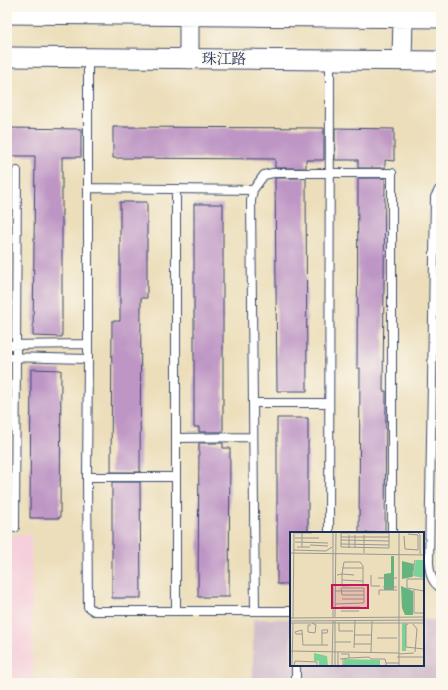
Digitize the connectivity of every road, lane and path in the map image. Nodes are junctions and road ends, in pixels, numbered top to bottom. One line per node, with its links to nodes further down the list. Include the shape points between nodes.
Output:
1 (16, 12): 2 (street)
2 (189, 16): 3 (street); 7 (street)
3 (403, 18): 4 (street); 9 (street)
4 (441, 18)
5 (7, 57): 6 (street, 珠江路)
6 (88, 58): 7 (street, 珠江路); 13 (lane)
7 (189, 59): 8 (street, 珠江路)
8 (330, 60): 9 (street, 珠江路); 12 (lane)
9 (402, 60): 10 (street, 珠江路)
10 (441, 60)
11 (17, 170): 19 (lane)
12 (329, 173): 16 (lane, via 264,175); 24 (lane); 31 (lane, via 392,173)
13 (88, 188): 15 (lane); 17 (lane)
14 (441, 188): 32 (lane, via 435,197 428,562 431,577)
15 (176, 189): 16 (lane); 26 (lane)
16 (253, 190): 23 (lane)
17 (88, 344): 19 (lane); 22 (lane)
18 (7, 345): 19 (lane)
19 (16, 345): 21 (lane)
20 (7, 357): 21 (lane)
21 (16, 358): 22 (lane); 29 (lane)
22 (88, 359): 27 (lane)
23 (253, 403): 24 (lane); 25 (lane)
24 (329, 403): 30 (lane)
25 (253, 437): 26 (lane); 34 (lane)
26 (176, 438): 28 (lane)
27 (87, 477): 28 (lane); 33 (lane, via 88,607 94,610)
28 (176, 477): 33 (lane)
29 (15, 528)
30 (329, 532)
31 (392, 532)
32 (441, 588)
33 (176, 611): 34 (lane)
34 (255, 611): 35 (lane)
35 (290, 611)
36 (296, 668): 37 (lane)
37 (296, 683)

